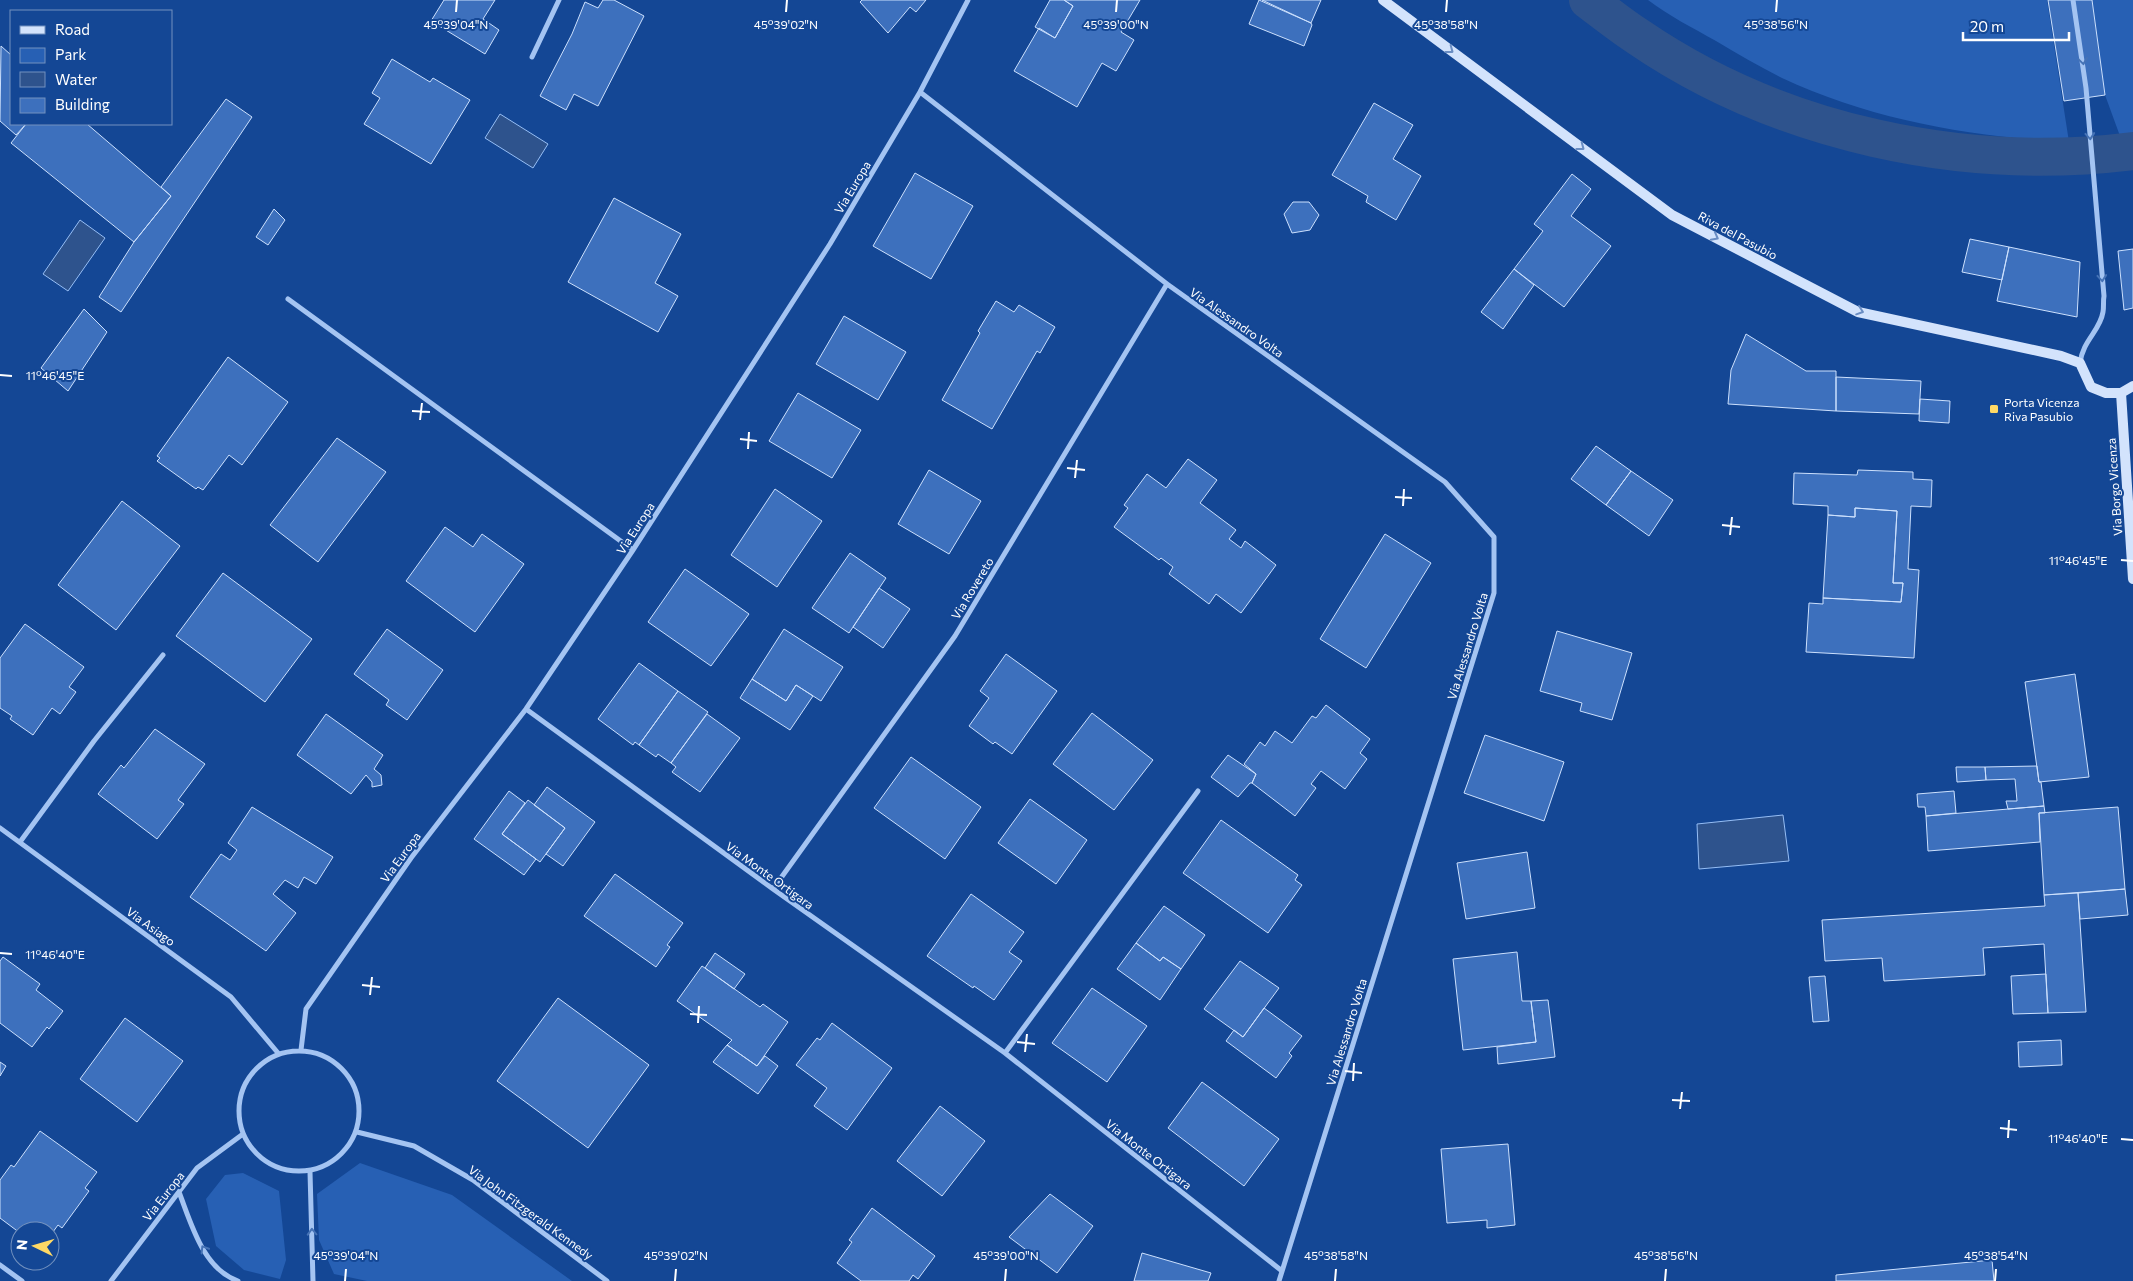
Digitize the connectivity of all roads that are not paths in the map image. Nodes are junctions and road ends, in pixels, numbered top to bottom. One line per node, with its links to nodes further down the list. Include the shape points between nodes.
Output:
1 (558, 0): 5 (street)
2 (968, 0): 6 (street, Via Europa)
3 (1383, 0): 9 (street, Riva del Pasubio, one-way to 9, via 1672,215 1858,312)
4 (2073, 0): 9 (street, one-way to 9, via 2086,88 2103,312 2082,351)
5 (532, 57)
6 (920, 92): 7 (street, Via Alessandro Volta); 12 (street, Via Europa, via 830,244)
7 (1167, 284): 19 (street, Via Rovereto, via 955,636); 28 (street, Via Alessandro Volta, via 1445,482 1494,537 1494,593)
8 (288, 299): 12 (street)
9 (2080, 363): 11 (street, via 2091,387 2106,393)
10 (2133, 386): 11 (street)
11 (2120, 393): 13 (street, Via Borgo Vicenza)
12 (633, 550): 15 (street, Via Europa)
13 (2133, 579)
14 (163, 656): 18 (street, via 94,741)
15 (526, 709): 19 (street, Via Monte Ortigara); 20 (street, Via Europa, via 411,858 306,1009)
16 (1198, 791): 21 (street)
17 (0, 828): 18 (street, Via Asiago)
18 (20, 842): 22 (street, Via Asiago, via 231,997)
19 (773, 889): 21 (street, Via Monte Ortigara)
20 (300, 1050): 22 (street); 23 (street, via 328,1058 350,1077 360,1104)
21 (1005, 1053): 28 (street, Via Monte Ortigara)
22 (278, 1054): 24 (street, via 258,1066 243,1086 238,1110)
23 (357, 1132): 25 (street, via 346,1151 330,1164); 33 (street, Via John Fitzgerald Kennedy, via 414,1146 473,1180)
24 (243, 1134): 25 (street, via 258,1157 282,1170); 26 (street, Via Europa, via 197,1168)
25 (310, 1172): 32 (street, one-way to 25)
26 (179, 1192): 30 (street, Via Europa); 31 (street, one-way to 26, via 225,1277 202,1248)
27 (0, 1265): 29 (street)
28 (1282, 1271): 34 (street, Via Alessandro Volta)
29 (22, 1281)
30 (111, 1281)
31 (238, 1281)
32 (313, 1281)
33 (607, 1281)
34 (1279, 1281)

